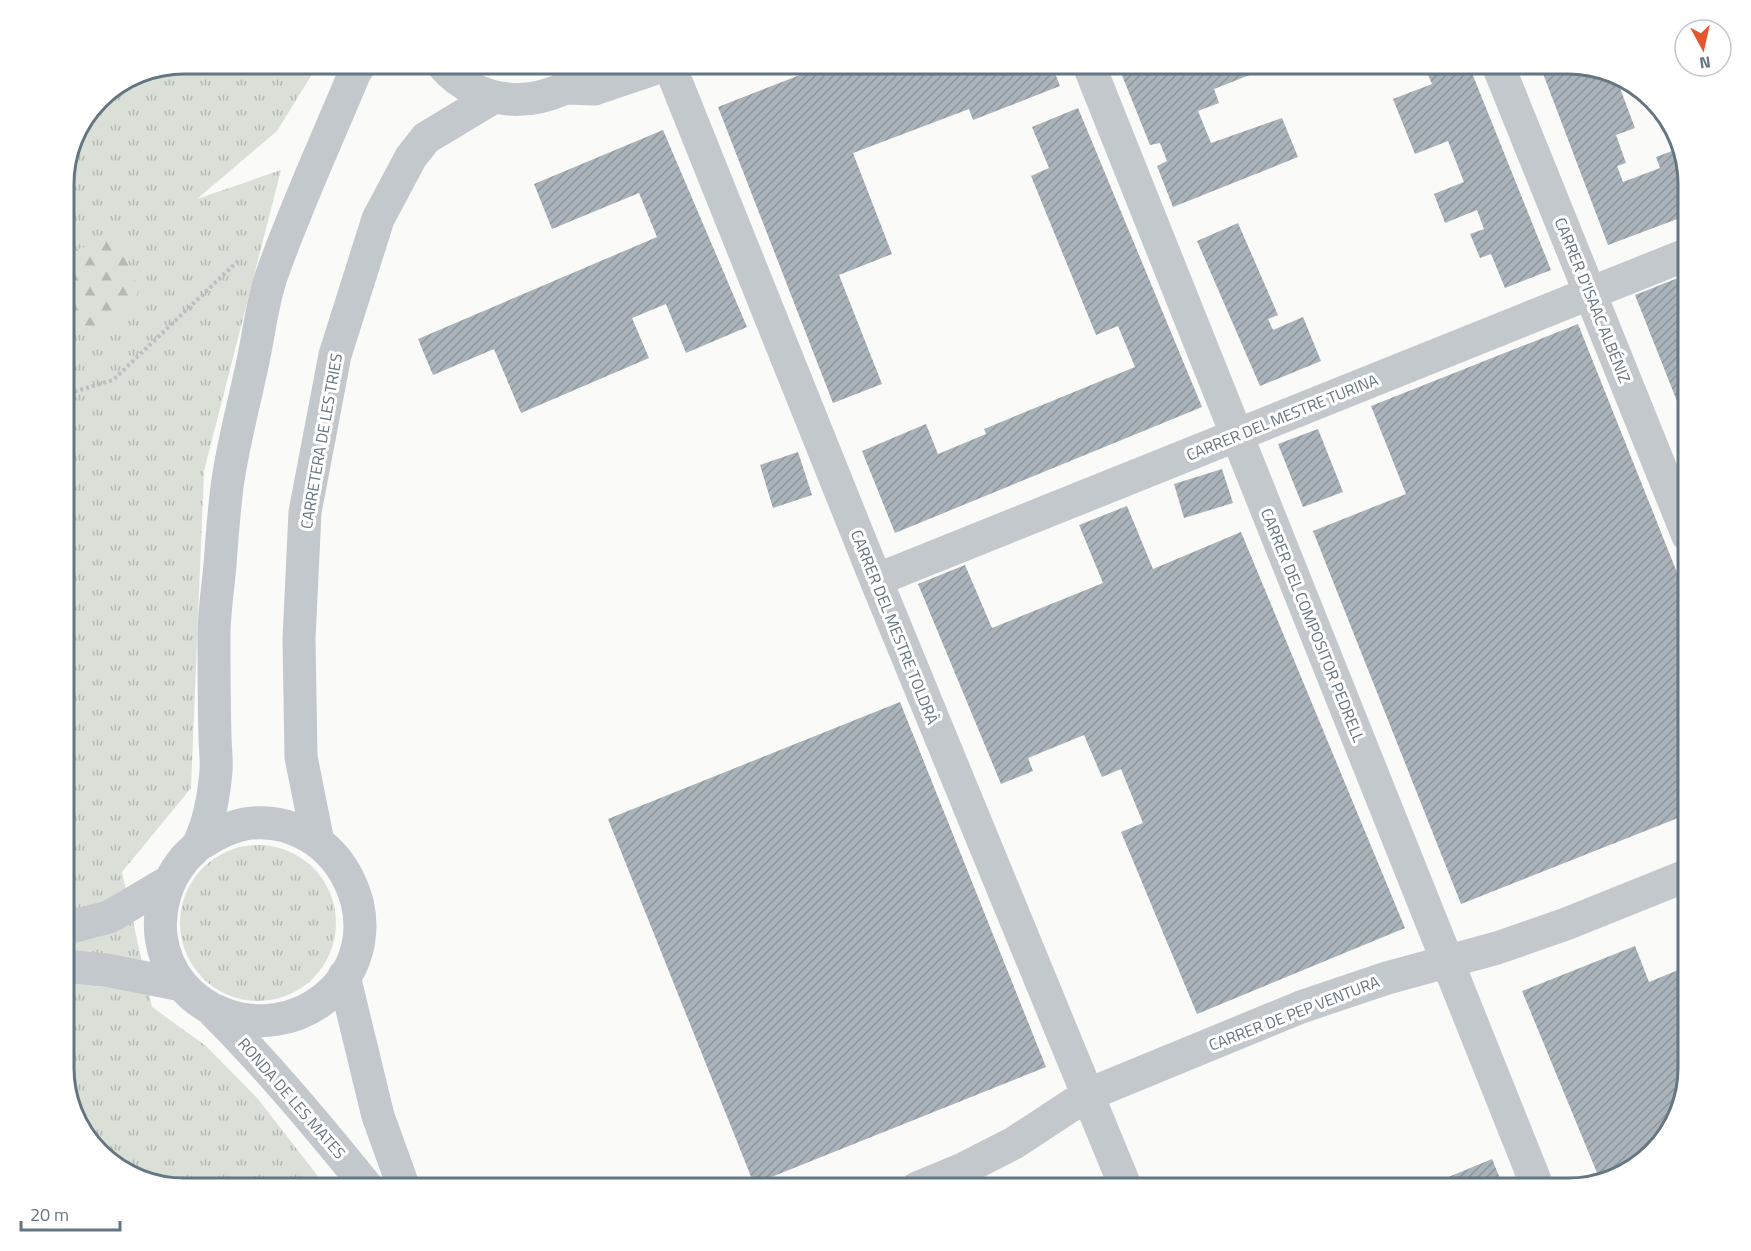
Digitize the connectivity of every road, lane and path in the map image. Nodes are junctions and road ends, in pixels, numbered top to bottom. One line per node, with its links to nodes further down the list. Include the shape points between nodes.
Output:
1 (354, 74): 18 (street, via 270,279 228,479 214,631 216,770)
2 (454, 74): 9 (street, via 470,88)
3 (588, 74): 8 (street)
4 (638, 74): 8 (street, via 594,89)
5 (674, 74): 16 (street, CARRER DEL MESTRE TOLDRÀ)
6 (1092, 74): 14 (street, CARRER DEL COMPOSITOR PEDRELL)
7 (1501, 74): 12 (street, CARRER D'ISAAC ALBÉNIZ)
8 (568, 88): 9 (street, via 532,100)
9 (494, 97): 17 (street, CARRETERA DE LES TRIES, via 426,138 400,175 378,219 335,355 305,512 299,639 301,757)
10 (248, 252): 13 (path, via 113,380)
11 (1678, 258): 12 (street, CARRER DEL MESTRE TURINA)
12 (1590, 294): 14 (street, CARRER DEL MESTRE TURINA); 15 (street, CARRER D'ISAAC ALBÉNIZ)
13 (74, 392)
14 (1238, 435): 16 (street, CARRER DEL MESTRE TURINA); 22 (street, CARRER DEL COMPOSITOR PEDRELL)
15 (1678, 511)
16 (876, 580): 27 (street, CARRER DEL MESTRE TOLDRÀ)
17 (318, 842): 18 (street, via 288,828 246,824 221,831); 24 (street, via 346,873 358,904 360,929 355,953)
18 (200, 844): 20 (street, via 182,860)
19 (1678, 879): 22 (street, CARRER DE PEP VENTURA, via 1566,924)
20 (170, 880): 21 (street, via 109,917); 25 (street, via 161,907 161,935 168,962)
21 (74, 926)
22 (1448, 961): 27 (street, CARRER DE PEP VENTURA, via 1301,1007); 32 (street, CARRER DEL COMPOSITOR PEDRELL)
23 (74, 967): 25 (street)
24 (344, 976): 26 (street, via 329,995 308,1010 285,1019 236,1020); 29 (street, via 378,1116)
25 (182, 985): 26 (street)
26 (213, 1011): 28 (street, RONDA DE LES MATES, via 247,1044)
27 (1087, 1095): 30 (street, CARRER DE PEP VENTURA, via 1014,1143); 31 (street, CARRER DEL MESTRE TOLDRÀ)
28 (360, 1178)
29 (400, 1178)
30 (941, 1178)
31 (1122, 1178)
32 (1534, 1178)

